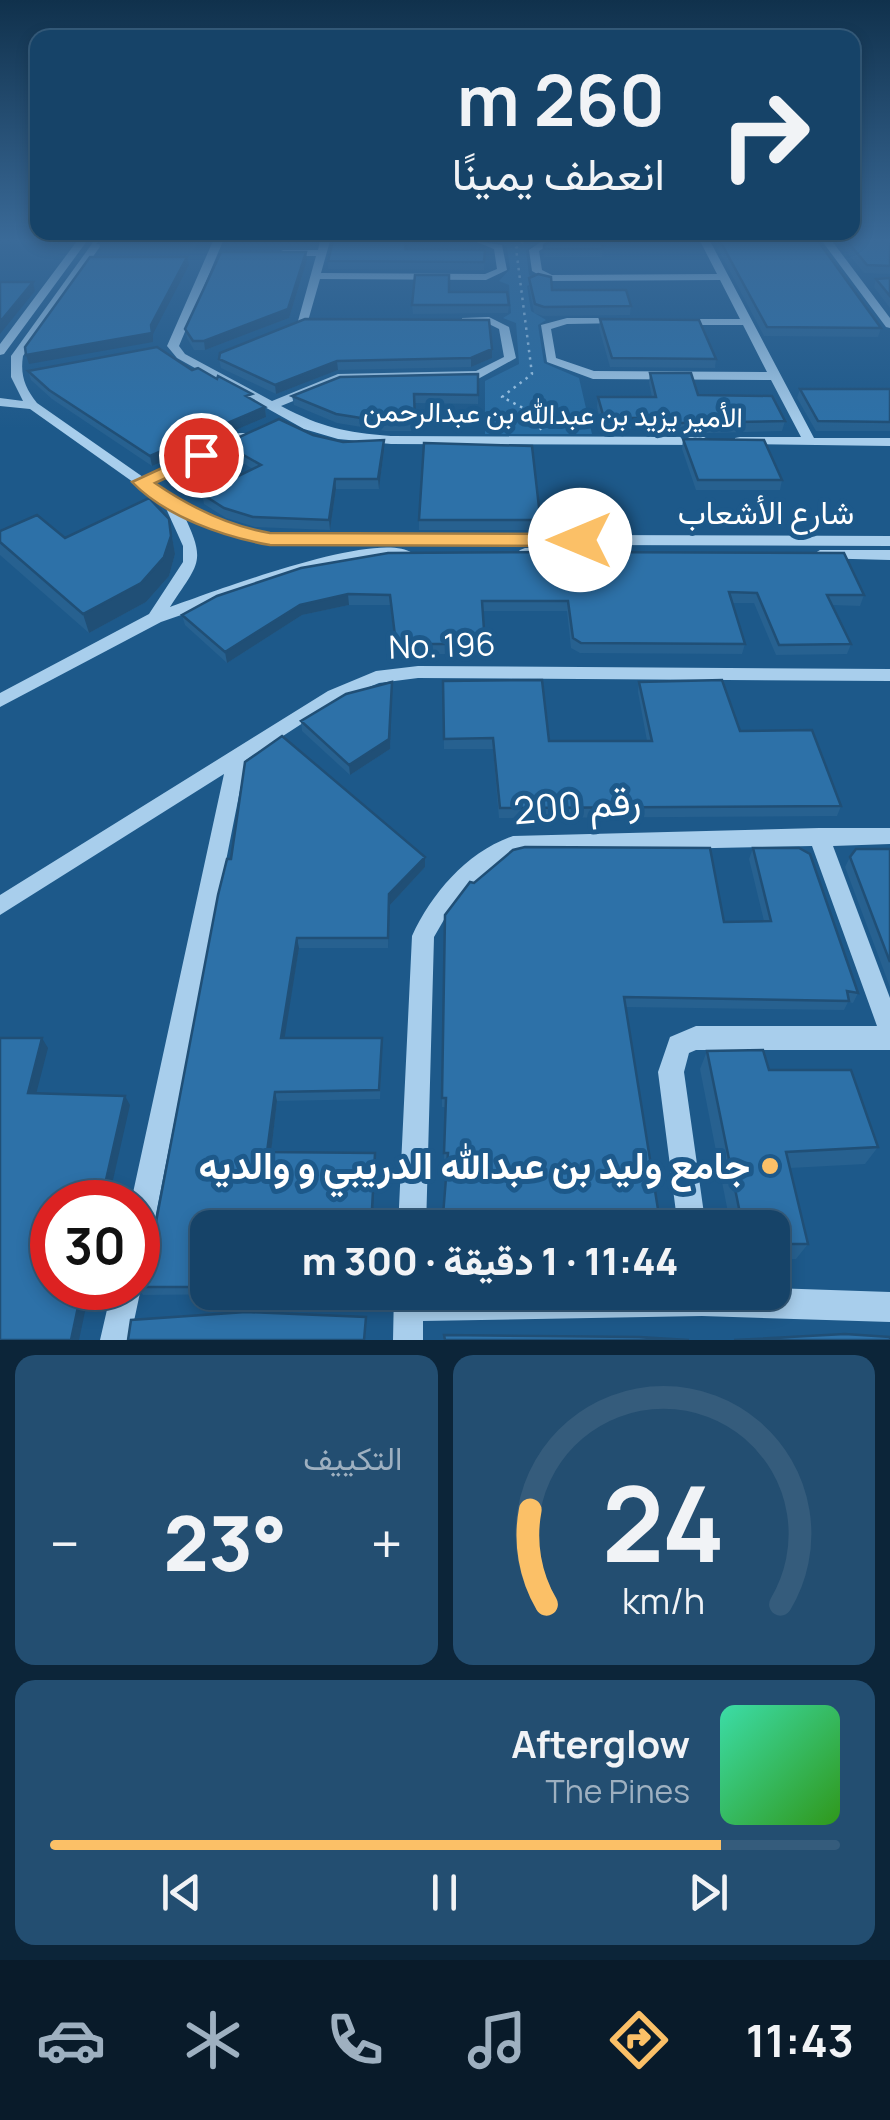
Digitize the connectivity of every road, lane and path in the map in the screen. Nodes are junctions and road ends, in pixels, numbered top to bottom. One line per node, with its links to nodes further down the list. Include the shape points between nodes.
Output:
1 (36, 304): 18 (street)
2 (54, 304): 22 (street, via 17,356)
3 (191, 304): 16 (street)
4 (308, 304): 9 (street)
5 (522, 304): 30 (path, via 532,374 502,397 529,411)
6 (737, 304): 13 (street)
7 (874, 304): 14 (street)
8 (452, 320): 25 (street, via 504,327 510,358 478,375 338,378)
9 (303, 321): 10 (street); 15 (street)
10 (322, 321)
11 (639, 321): 23 (street, via 545,326 551,360 593,375)
12 (657, 322): 13 (street)
13 (747, 322): 23 (street)
14 (890, 325)
15 (285, 328)
16 (173, 346): 17 (street); 20 (street, الأمير يزيد بن عبدالله بن عبدالرحمن)
17 (156, 349)
18 (0, 352)
19 (214, 356): 20 (street)
20 (196, 364): 25 (street, الأمير يزيد بن عبدالله بن عبدالرحمن)
21 (32, 371): 22 (street)
22 (14, 374): 26 (street)
23 (776, 376): 31 (street)
24 (0, 402): 26 (street)
25 (272, 405): 27 (street, الأمير يزيد بن عبدالله بن عبدالرحمن)
26 (32, 406): 33 (street, شارع الأشعاب)
27 (290, 415): 28 (street); 30 (street, الأمير يزيد بن عبدالله بن عبدالرحمن, via 364,439)
28 (274, 422)
29 (257, 430): 33 (street)
30 (547, 441): 31 (street, الأمير يزيد بن عبدالله بن عبدالرحمن)
31 (809, 441): 32 (street, الأمير يزيد بن عبدالله بن عبدالرحمن)
32 (890, 442)
33 (142, 482): 34 (street, شارع الأشعاب)
34 (170, 502): 35 (street, شارع الأشعاب, via 237,534 270,539); 37 (street, via 192,562)
35 (890, 541)
36 (890, 555): 37 (street, شارع الأشعاب, via 386,553 278,573)
37 (154, 618): 39 (street, شارع الأشعاب)
38 (890, 675): 40 (street, No. 196, via 376,677 334,695)
39 (0, 702)
40 (237, 757): 43 (street, No. 196); 45 (street)
41 (819, 836): 42 (street, رقم 200); 44 (street); 46 (street, رقم 200, via 514,844 467,874 441,900 423,936)
42 (890, 836)
43 (0, 906)
44 (890, 1034): 47 (street, via 696,1038 679,1044 671,1072)
45 (149, 1180)
46 (413, 1210)
47 (690, 1210)
48 (790, 1302): 49 (street)
49 (890, 1307)
50 (121, 1310): 52 (street)
51 (409, 1310): 53 (street)
52 (115, 1340)
53 (408, 1340)

